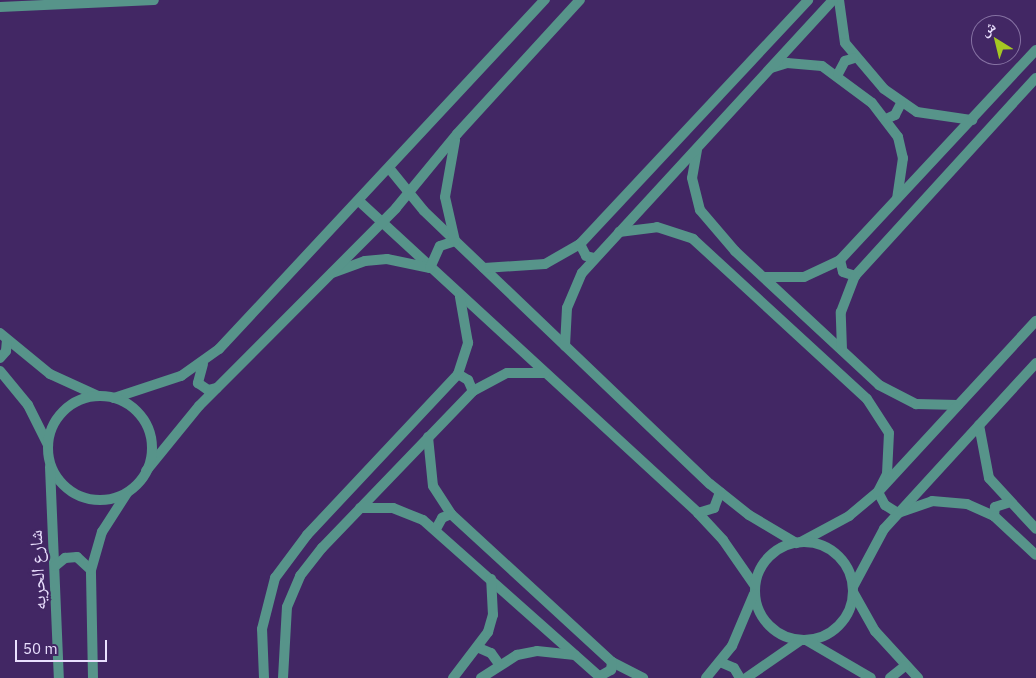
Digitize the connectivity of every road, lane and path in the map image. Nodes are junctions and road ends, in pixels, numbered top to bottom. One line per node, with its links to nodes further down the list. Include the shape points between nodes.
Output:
1 (154, 0): 7 (street)
2 (545, 0): 18 (street)
3 (580, 0): 16 (street)
4 (808, 0): 25 (street)
5 (833, 0): 10 (street)
6 (839, 0): 9 (street, via 839,26)
7 (1, 4)
8 (1036, 50): 15 (street)
9 (854, 58): 11 (street, via 844,61); 13 (street)
10 (770, 68): 11 (street, via 805,62); 17 (street)
11 (838, 74): 14 (street)
12 (1036, 78): 33 (street)
13 (901, 103): 14 (street, via 898,112); 15 (street, via 934,117)
14 (886, 119): 21 (street, via 903,158)
15 (972, 120): 21 (street)
16 (457, 134): 19 (street); 24 (street, via 445,198)
17 (698, 146): 23 (street); 26 (street, via 692,170 694,195 708,224)
18 (389, 168): 19 (street); 20 (street)
19 (410, 192): 22 (street); 24 (street)
20 (359, 201): 22 (street); 41 (street)
21 (897, 201): 28 (street)
22 (382, 222): 30 (street); 32 (street)
23 (619, 232): 27 (street); 29 (street, via 657,227 675,231)
24 (455, 241): 30 (street, via 440,246); 31 (street)
25 (580, 244): 27 (street, via 586,256); 31 (street, via 545,264)
26 (735, 251): 29 (street); 34 (street)
27 (595, 258): 38 (street, via 570,298)
28 (840, 260): 33 (street, via 844,272); 34 (street, via 804,277)
29 (723, 263): 51 (street)
30 (430, 268): 32 (street, via 380,260); 35 (street)
31 (484, 268): 38 (street)
32 (326, 276): 47 (street)
33 (855, 276): 39 (street, via 840,312)
34 (764, 278): 39 (street)
35 (458, 294): 44 (street); 45 (street, via 468,342)
36 (1036, 321): 52 (street)
37 (4, 336): 40 (street, via 6,352); 49 (street, via 50,374)
38 (565, 346): 59 (street)
39 (842, 350): 46 (street)
40 (0, 358)
41 (205, 362): 47 (street, via 198,383 204,389); 50 (street, via 168,382)
42 (1036, 363): 53 (street)
43 (0, 371): 55 (street, via 28,405)
44 (545, 373): 48 (street, via 507,373); 63 (street)
45 (458, 374): 48 (street, via 468,380); 86 (street, via 284,563 264,612)
46 (879, 385): 51 (street, via 878,393); 52 (street, via 916,404)
47 (217, 388): 57 (street)
48 (472, 391): 54 (street)
49 (99, 396): 50 (street); 55 (street, via 83,399 64,412 51,431)
50 (114, 398): 57 (street, via 139,414 147,427 151,449)
51 (867, 399): 60 (street, via 889,433 887,474)
52 (958, 405): 60 (street)
53 (979, 425): 61 (street, via 983,461); 64 (street)
54 (428, 437): 62 (street); 65 (street, via 433,486)
55 (48, 446): 56 (street)
56 (49, 461): 58 (street, via 63,485 81,496 101,500); 71 (street, شارع الحريه)
57 (146, 471): 58 (street)
58 (128, 492): 72 (street, via 102,532)
59 (720, 492): 63 (street, via 714,508); 69 (street)
60 (878, 492): 64 (street, via 885,505); 69 (street, via 849,516)
61 (1008, 503): 66 (street, via 995,506); 68 (street)
62 (360, 508): 67 (street, via 393,508); 87 (street, via 317,554 292,591 283,630)
63 (698, 513): 74 (street, via 723,540)
64 (898, 513): 66 (street, via 949,501); 75 (street, via 871,548)
65 (451, 514): 67 (street, via 442,518); 79 (street)
66 (994, 516): 70 (street)
67 (436, 529): 73 (street)
68 (1036, 529)
69 (799, 542): 74 (street, via 764,562); 75 (street, via 836,554)
70 (1036, 555)
71 (55, 566): 72 (street, via 71,557 83,560); 84 (street, شارع الحريه)
72 (91, 570): 85 (street)
73 (491, 579): 77 (street, via 493,615); 78 (street)
74 (755, 588): 76 (street, via 768,625); 80 (street, via 742,628)
75 (853, 590): 76 (street, via 839,625); 82 (street, via 875,631)
76 (804, 640): 93 (street); 94 (street)
77 (479, 648): 81 (street, via 491,653); 88 (street)
78 (578, 656): 81 (street, via 537,651); 83 (street)
79 (612, 662): 83 (street, via 611,670); 90 (street)
80 (720, 662): 91 (street); 92 (street, via 734,668)
81 (499, 664): 89 (street)
82 (905, 666): 95 (street); 96 (street)
83 (601, 677)
84 (58, 678)
85 (93, 678)
86 (264, 678)
87 (283, 678)
88 (453, 678)
89 (482, 678)
90 (643, 678)
91 (706, 678)
92 (740, 678)
93 (746, 678)
94 (871, 678)
95 (890, 678)
96 (918, 678)

